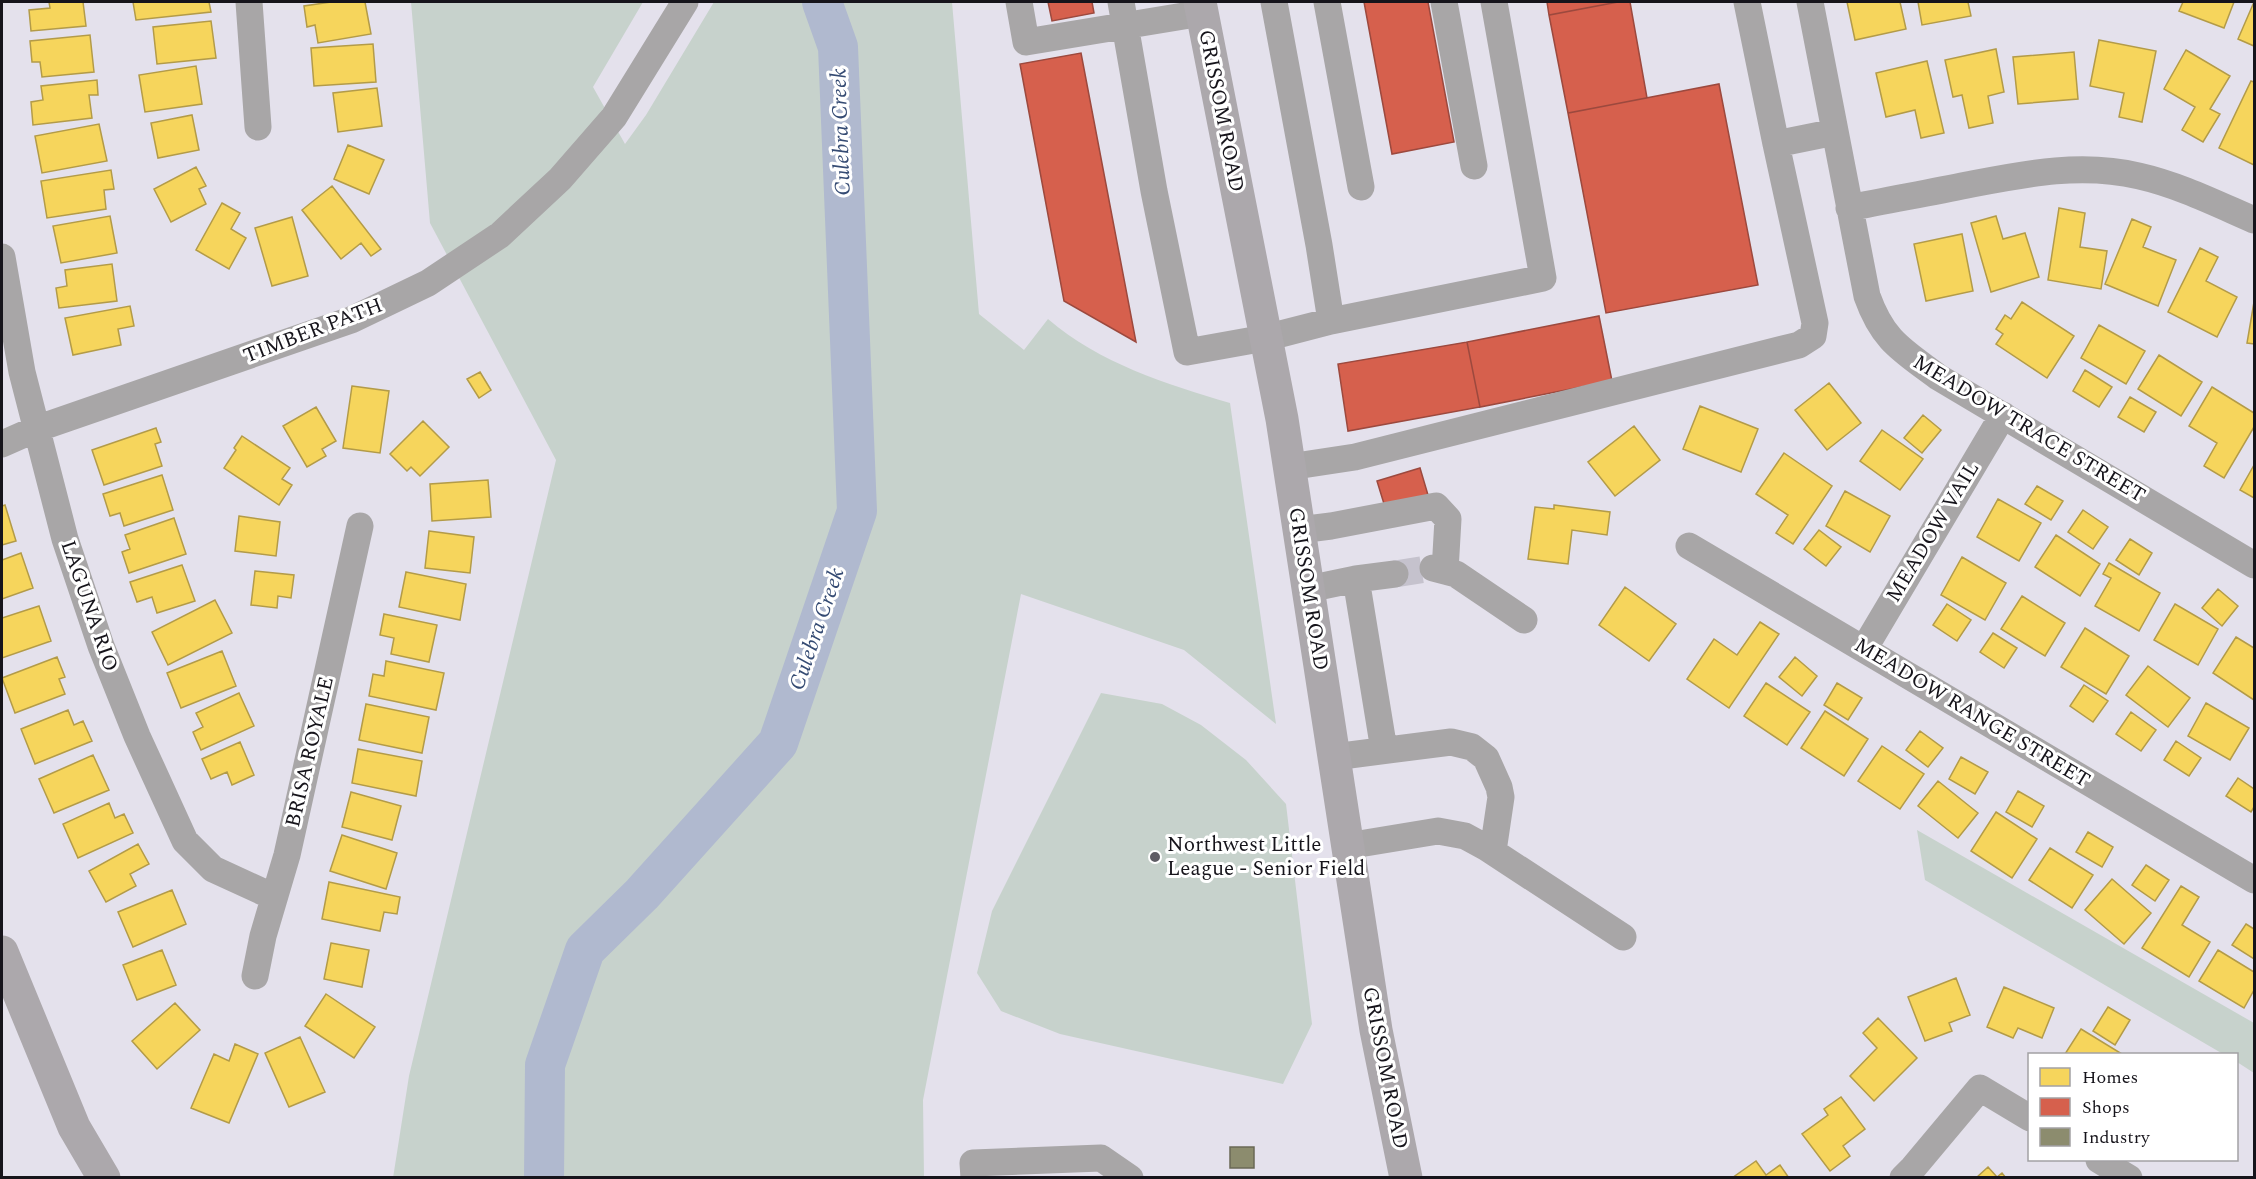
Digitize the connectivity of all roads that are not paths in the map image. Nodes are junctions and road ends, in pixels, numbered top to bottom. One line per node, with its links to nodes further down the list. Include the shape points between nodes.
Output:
1 (249, 2): 12 (street)
2 (685, 2): 23 (street, TIMBER PATH, via 614,117 560,179 500,236 428,283 351,320)
3 (1019, 2): 11 (street, via 1026,42)
4 (1274, 2): 20 (street)
5 (1327, 2): 16 (street)
6 (1444, 2): 15 (street)
7 (1494, 2): 20 (street, via 1543,278)
8 (1747, 2): 14 (street)
9 (1810, 2): 13 (street, MEADOW TRACE STREET)
10 (1201, 7): 11 (street); 21 (main road, GRISSOM ROAD)
11 (1123, 13): 21 (street, via 1187,352)
12 (258, 127)
13 (1835, 132): 14 (street); 17 (street, MEADOW TRACE STREET)
14 (1776, 144): 25 (street, via 1815,323 1813,336 1799,345 1355,457)
15 (1474, 166)
16 (1360, 187)
17 (1850, 208): 18 (street, via 2015,176 2076,169 2107,170 2167,183); 22 (street, MEADOW TRACE STREET, via 1874,317 1894,344 1938,377)
18 (2254, 220)
19 (2, 257): 23 (street, LAGUNA RIO)
20 (1331, 321): 21 (street)
21 (1265, 338): 25 (main road, GRISSOM ROAD)
22 (2003, 415): 29 (street, MEADOW TRACE STREET); 34 (street, MEADOW VAIL)
23 (36, 429): 24 (street, TIMBER PATH); 40 (street, LAGUNA RIO, via 65,539 101,646 185,841 213,869)
24 (2, 444)
25 (1290, 467): 27 (main road, GRISSOM ROAD)
26 (360, 526): 40 (street, BRISA ROYALE, via 287,855)
27 (1299, 530): 32 (main road, GRISSOM ROAD); 33 (street, via 1436,506 1448,519 1439,570 1456,574)
28 (1689, 546): 34 (street, MEADOW RANGE STREET)
29 (2254, 565)
30 (1395, 574): 31 (street)
31 (1356, 579): 32 (street); 35 (street)
32 (1308, 589): 36 (main road, GRISSOM ROAD)
33 (1524, 620)
34 (1864, 649): 39 (street, MEADOW RANGE STREET)
35 (1384, 750): 36 (street); 38 (street, via 1451,742 1472,747 1486,758 1497,778 1501,797)
36 (1334, 757): 37 (main road, GRISSOM ROAD)
37 (1347, 846): 38 (street, via 1438,831 1465,836); 52 (main road, GRISSOM ROAD, via 1376,1030)
38 (1492, 851): 41 (street)
39 (2254, 880)
40 (274, 897): 43 (street, BRISA ROYALE)
41 (1623, 937)
42 (2, 952): 45 (main road)
43 (255, 976)
44 (2028, 1117): 53 (street, via 1980,1088)
45 (74, 1126): 48 (main road); 49 (main road)
46 (2101, 1161): 54 (street)
47 (1102, 1168): 50 (street, via 974,1163); 51 (street)
48 (80, 1178)
49 (104, 1178)
50 (974, 1178)
51 (1130, 1178)
52 (1406, 1178)
53 (1903, 1178)
54 (2129, 1178)

